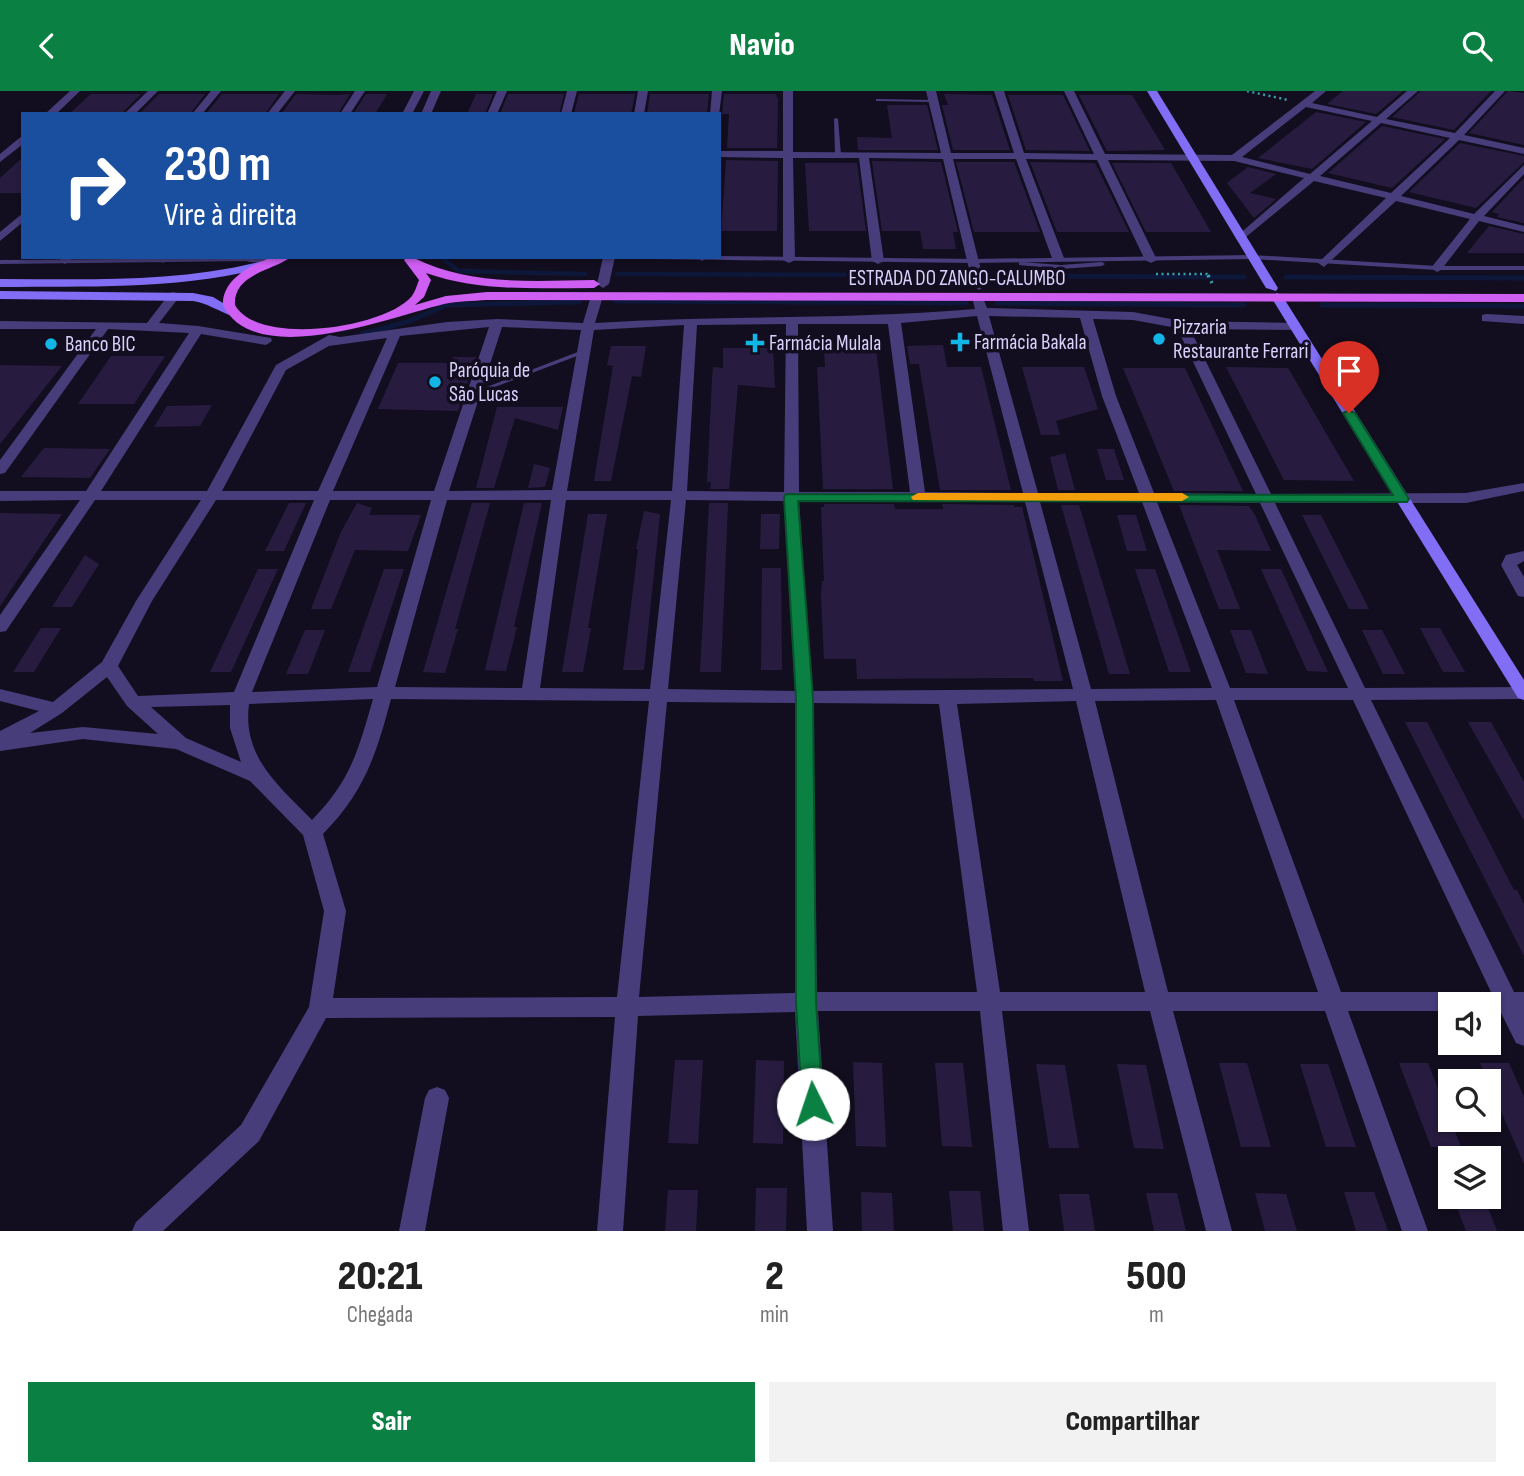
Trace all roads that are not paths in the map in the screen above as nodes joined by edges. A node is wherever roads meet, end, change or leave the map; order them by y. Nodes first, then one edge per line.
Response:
1 (75, 91) edge
2 (153, 91) edge
3 (216, 91) edge
4 (290, 91) edge
5 (360, 91) edge
6 (419, 91) edge
7 (436, 91) edge
8 (502, 91) edge
9 (572, 91) edge
10 (643, 91) edge
11 (717, 91) edge
12 (788, 91) edge
13 (999, 91) edge
14 (1069, 91) edge
15 (1152, 91) edge
16 (1321, 91) edge
17 (1413, 91) edge
18 (1500, 91) edge
19 (932, 96) edge
20 (878, 100) dead end
21 (1306, 104) junction
22 (52, 112) edge
23 (131, 112) edge
24 (199, 112) edge
25 (274, 112) edge
26 (346, 112) edge
27 (408, 112) edge
28 (427, 112) edge
29 (493, 112) edge
30 (567, 112) edge
31 (639, 112) edge
32 (715, 112) edge
33 (836, 119) dead end
34 (1381, 120) junction
35 (1458, 136) junction
36 (21, 140) edge
37 (1524, 151) edge
38 (21, 154) edge
39 (721, 154) edge
40 (2, 155) edge
41 (786, 155) junction
42 (838, 155) junction
43 (864, 155) junction
44 (946, 155) junction
45 (1101, 155) junction
46 (1020, 156) junction
47 (1192, 157) junction
48 (1234, 158) junction
49 (1524, 168) edge
50 (1313, 177) junction
51 (1394, 197) junction
52 (21, 218) edge
53 (1476, 218) junction
54 (1524, 229) edge
55 (0, 238) edge
56 (1241, 238) junction
57 (1252, 257) junction
58 (721, 258) edge
59 (1058, 258) junction
60 (67, 259) edge
61 (278, 259) edge
62 (407, 259) edge
63 (608, 259) edge
64 (789, 260) junction
65 (1151, 260) junction
66 (878, 261) junction
67 (974, 261) junction
68 (0, 262) edge
69 (1324, 263) junction
70 (263, 265) junction
71 (1437, 268) junction
72 (1524, 268) edge
73 (0, 283) edge
74 (1524, 289) edge
75 (600, 290) junction
76 (1274, 292) junction
77 (0, 295) edge
78 (174, 296) junction
79 (979, 298) junction
80 (1524, 298) edge
81 (232, 312) junction
82 (1085, 314) junction
83 (391, 316) junction
84 (1486, 318) dead end
85 (792, 320) junction
86 (894, 320) junction
87 (1524, 320) edge
88 (691, 321) junction
89 (243, 322) junction
90 (497, 323) junction
91 (105, 324) junction
92 (6, 325) edge
93 (1182, 325) junction
94 (363, 326) junction
95 (150, 327) junction
96 (588, 327) junction
97 (1296, 327) junction
98 (198, 330) junction
99 (394, 334) junction
100 (0, 339) edge
101 (266, 341) junction
102 (325, 343) junction
103 (583, 352) junction
104 (281, 369) junction
105 (474, 393) junction
106 (0, 470) edge
107 (1524, 487) edge
108 (92, 494) junction
109 (213, 494) junction
110 (324, 495) junction
111 (559, 495) junction
112 (0, 496) edge
113 (440, 496) junction
114 (679, 496) junction
115 (791, 497) junction
116 (918, 497) junction
117 (1031, 497) junction
118 (1149, 497) junction
119 (1264, 497) junction
120 (1402, 499) junction
121 (1524, 556) edge
122 (1524, 592) edge
123 (0, 627) edge
124 (109, 667) junction
125 (382, 693) junction
126 (530, 694) junction
127 (1223, 694) junction
128 (1360, 694) junction
129 (1524, 694) edge
130 (0, 695) edge
131 (1084, 695) junction
132 (241, 696) junction
133 (660, 696) junction
134 (804, 698) junction
135 (947, 698) junction
136 (133, 702) junction
137 (56, 709) junction
138 (0, 738) edge
139 (179, 743) junction
140 (0, 744) edge
141 (257, 776) junction
142 (312, 832) junction
143 (1516, 1001) edge
144 (806, 1002) junction
145 (1159, 1002) junction
146 (990, 1003) junction
147 (1332, 1003) junction
148 (626, 1007) junction
149 (320, 1008) junction
150 (1524, 1036) edge
151 (437, 1098) dead end
152 (145, 1231) edge
153 (412, 1231) edge
154 (610, 1231) edge
155 (820, 1231) edge
156 (1016, 1231) edge
157 (1219, 1231) edge
158 (1415, 1231) edge

1 - 22 street
2 - 23 street
3 - 24 street
4 - 25 street
5 - 26 street
6 - 27 street
7 - 28 street
8 - 29 street
9 - 30 street
10 - 31 street
11 - 32 street
12 - 41 street
13 - 46 street
14 - 45 street
15 - 47 street
16 - 21 street
17 - 34 street
18 - 35 street
19 - 20 lane
19 - 44 street
21 - 34 street
21 - 48 street
33 - 42 lane
34 - 35 street
34 - 50 street
35 - 37 street
35 - 51 street
36 - 40 street
38 - 40 street
39 - 41 street
41 - 42 street
41 - 64 street
42 - 43 street
43 - 44 street
43 - 66 street
44 - 46 street
44 - 67 street
45 - 46 street
45 - 47 street
45 - 65 street
46 - 59 street
47 - 48 street
47 - 56 street
48 - 50 street
49 - 53 street
50 - 51 street
50 - 56 street
51 - 53 street
51 - 69 street
52 - 55 street
53 - 54 street
53 - 71 street
56 - 57 street
57 - 65 lane
57 - 69 lane
57 - 76 street
58 - 64 lane
59 - 65 lane
59 - 67 lane
60 - 68 lane
61 - 70 main road
62 - 75 main road, ESTRADA DO ZANGO-CALUMBO
62 - 83 main road
63 - 75 street
64 - 66 lane
65 - 67 lane
66 - 67 lane
67 - 79 street
69 - 71 lane
70 - 73 street
70 - 81 main road
71 - 72 lane
74 - 76 main road, ESTRADA DO ZANGO-CALUMBO
75 - 79 main road, ESTRADA DO ZANGO-CALUMBO
75 - 83 main road, ESTRADA DO ZANGO-CALUMBO
75 - 96 street
76 - 79 main road, ESTRADA DO ZANGO-CALUMBO
76 - 80 main road, ESTRADA DO ZANGO-CALUMBO
76 - 97 street
77 - 78 street
78 - 81 street
78 - 95 street
79 - 82 street
79 - 86 street
79 - 117 street
81 - 89 main road
82 - 93 street
82 - 118 street
83 - 94 main road, ESTRADA DO ZANGO-CALUMBO
84 - 87 street
85 - 86 street
85 - 88 street
85 - 115 street
86 - 116 street
88 - 96 street
88 - 114 street
89 - 94 main road, ESTRADA DO ZANGO-CALUMBO
89 - 101 street
90 - 96 street
90 - 99 street
90 - 105 street
91 - 92 street
91 - 95 street
91 - 106 street
92 - 100 street
93 - 97 street
93 - 119 street
94 - 102 street
95 - 98 street
96 - 103 street
97 - 120 street
98 - 101 street
98 - 108 street
99 - 102 street
99 - 110 street
101 - 104 street
102 - 104 street
103 - 105 lane
103 - 111 street
104 - 109 street
105 - 113 street
107 - 120 street
108 - 109 street
108 - 112 street
108 - 123 street
109 - 110 street
109 - 124 street
110 - 113 street
110 - 132 street
111 - 113 street
111 - 114 street
111 - 126 street
113 - 125 street
114 - 115 street
114 - 133 street
115 - 116 street
115 - 134 street
116 - 117 street
117 - 118 street
117 - 131 street
118 - 119 street
118 - 127 street
119 - 120 street
119 - 128 street
120 - 129 street
121 - 122 street
124 - 136 street
124 - 137 street
125 - 126 street
125 - 132 street
125 - 142 street
126 - 133 street
127 - 128 street
127 - 131 street
127 - 147 street
128 - 129 street
128 - 143 street
130 - 137 street
131 - 135 street
131 - 145 street
132 - 136 street
132 - 141 street
133 - 134 street
133 - 148 street
134 - 135 street
134 - 144 street
135 - 146 street
136 - 139 street
137 - 138 street
139 - 140 street
139 - 141 street
141 - 142 street
142 - 149 street
143 - 147 street
143 - 150 street
144 - 146 street
144 - 148 street
144 - 155 street
145 - 146 street
145 - 147 street
145 - 157 street
146 - 156 street
147 - 158 street
148 - 149 street
148 - 154 street
149 - 152 street
151 - 153 street

